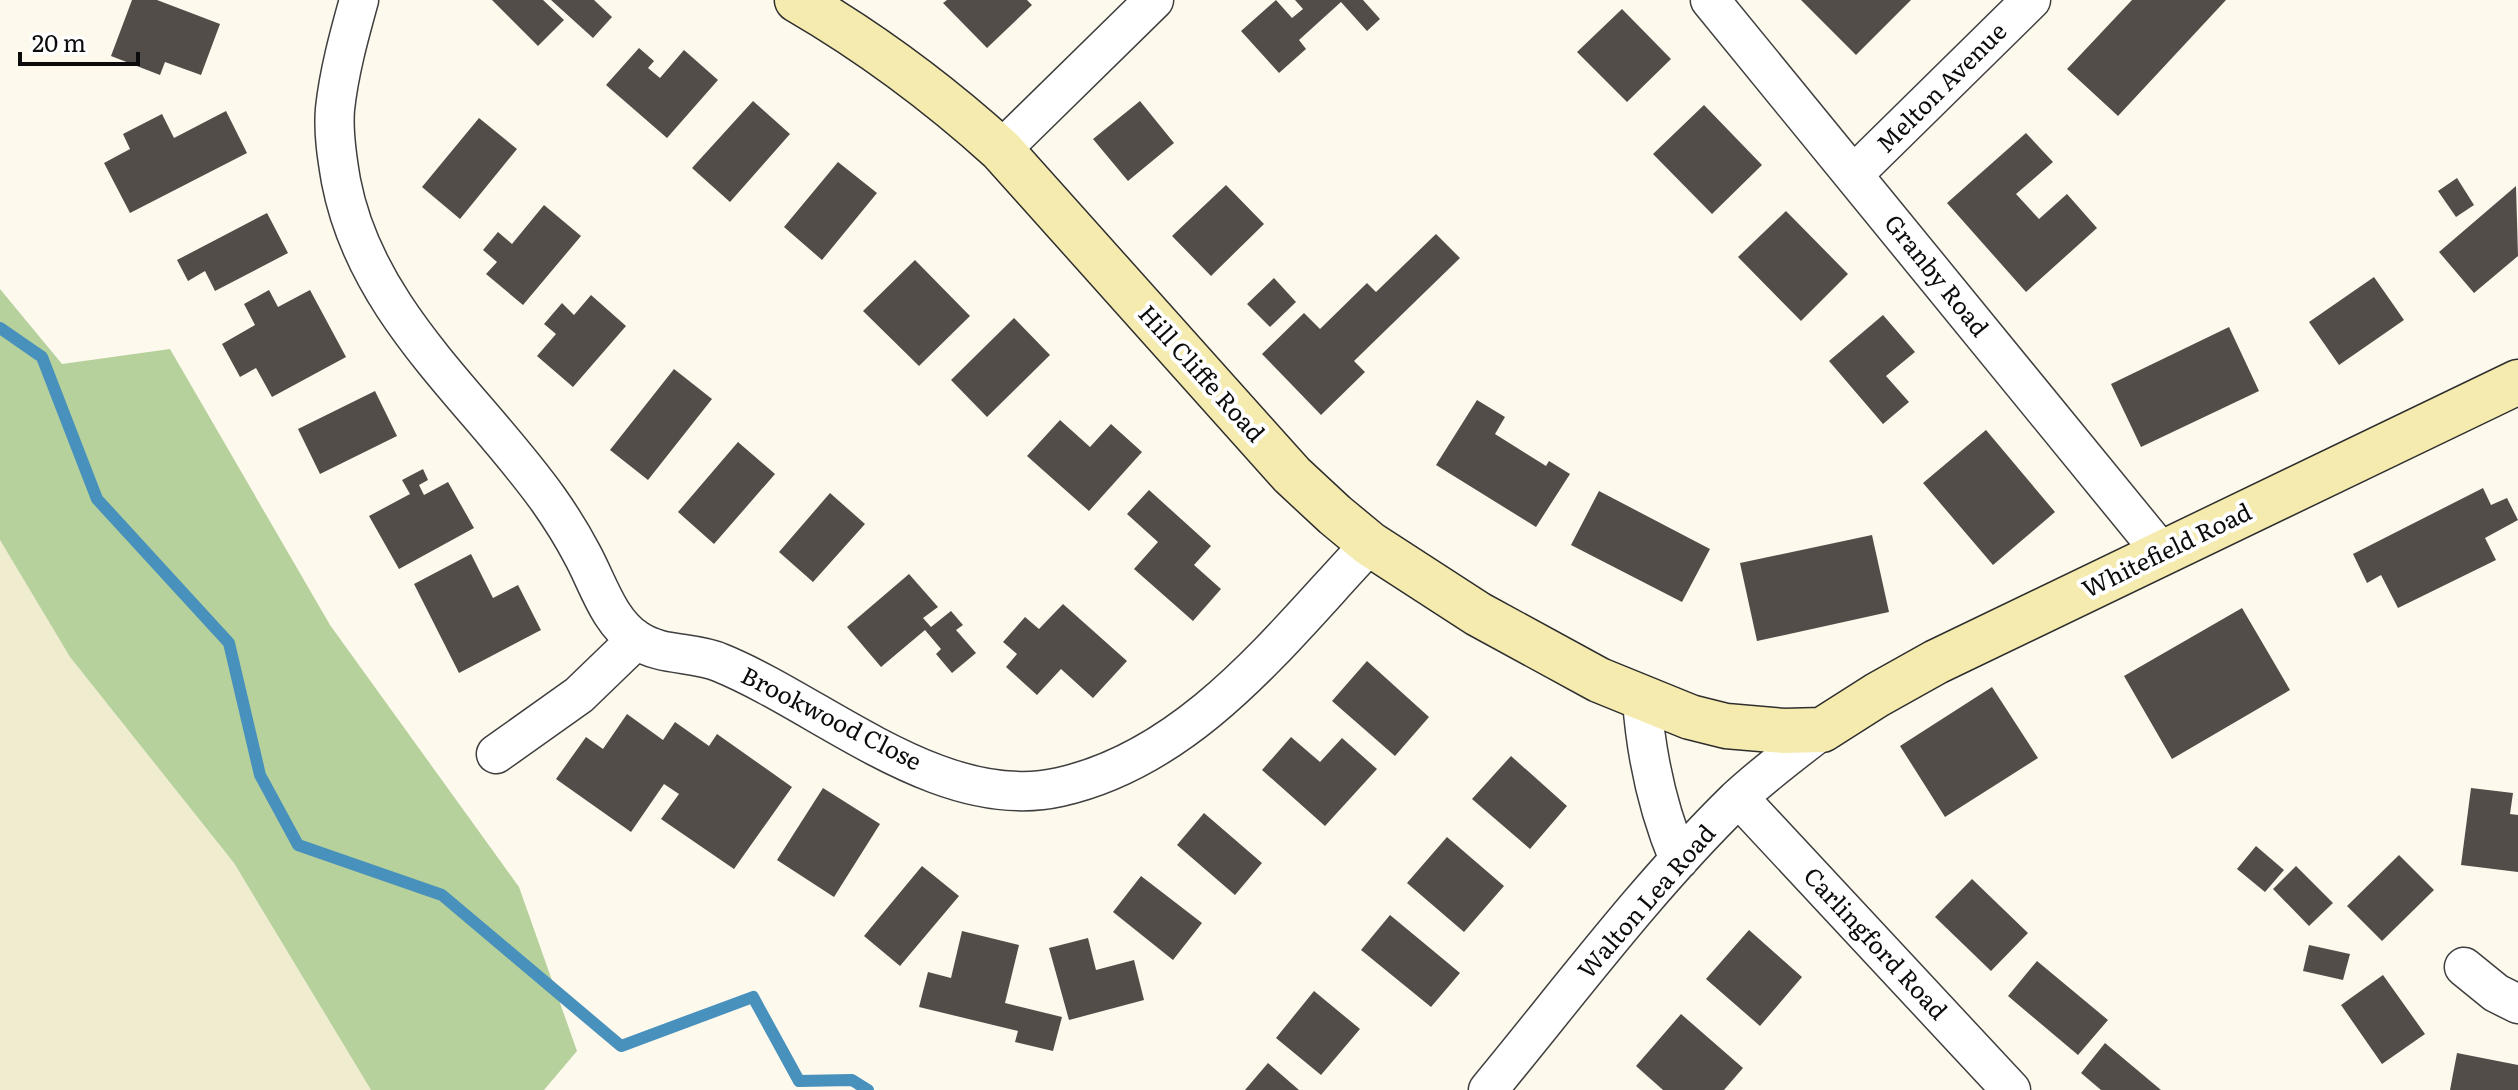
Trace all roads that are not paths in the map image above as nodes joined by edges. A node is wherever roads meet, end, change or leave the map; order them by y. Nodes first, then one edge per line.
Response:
1 (359, 0) edge
2 (797, 0) edge
3 (1154, 0) edge
4 (1710, 0) edge
5 (2031, 0) edge
6 (1001, 150) junction
7 (1853, 175) junction
8 (2518, 382) edge
9 (1370, 544) junction
10 (2162, 553) junction
11 (636, 640) junction
12 (1642, 700) junction
13 (1822, 730) junction
14 (496, 754) dead end
15 (1739, 798) junction
16 (1679, 860) junction
17 (2464, 967) dead end
18 (2518, 1004) edge
19 (1488, 1090) edge
20 (2011, 1090) edge

1 - 11 street
2 - 6 street, Hill Cliffe Road
3 - 6 street
4 - 7 street, Granby Road
5 - 7 street, Melton Avenue
6 - 9 street, Hill Cliffe Road
7 - 10 street, Granby Road
8 - 10 street, Whitefield Road
9 - 11 street, Brookwood Close
9 - 12 street, Hill Cliffe Road
10 - 13 street, Whitefield Road
11 - 14 street
12 - 13 street, Hill Cliffe Road
12 - 16 street
13 - 15 street, Walton Lea Road
15 - 16 street, Walton Lea Road
15 - 20 street, Carlingford Road
16 - 19 street, Walton Lea Road
17 - 18 street

